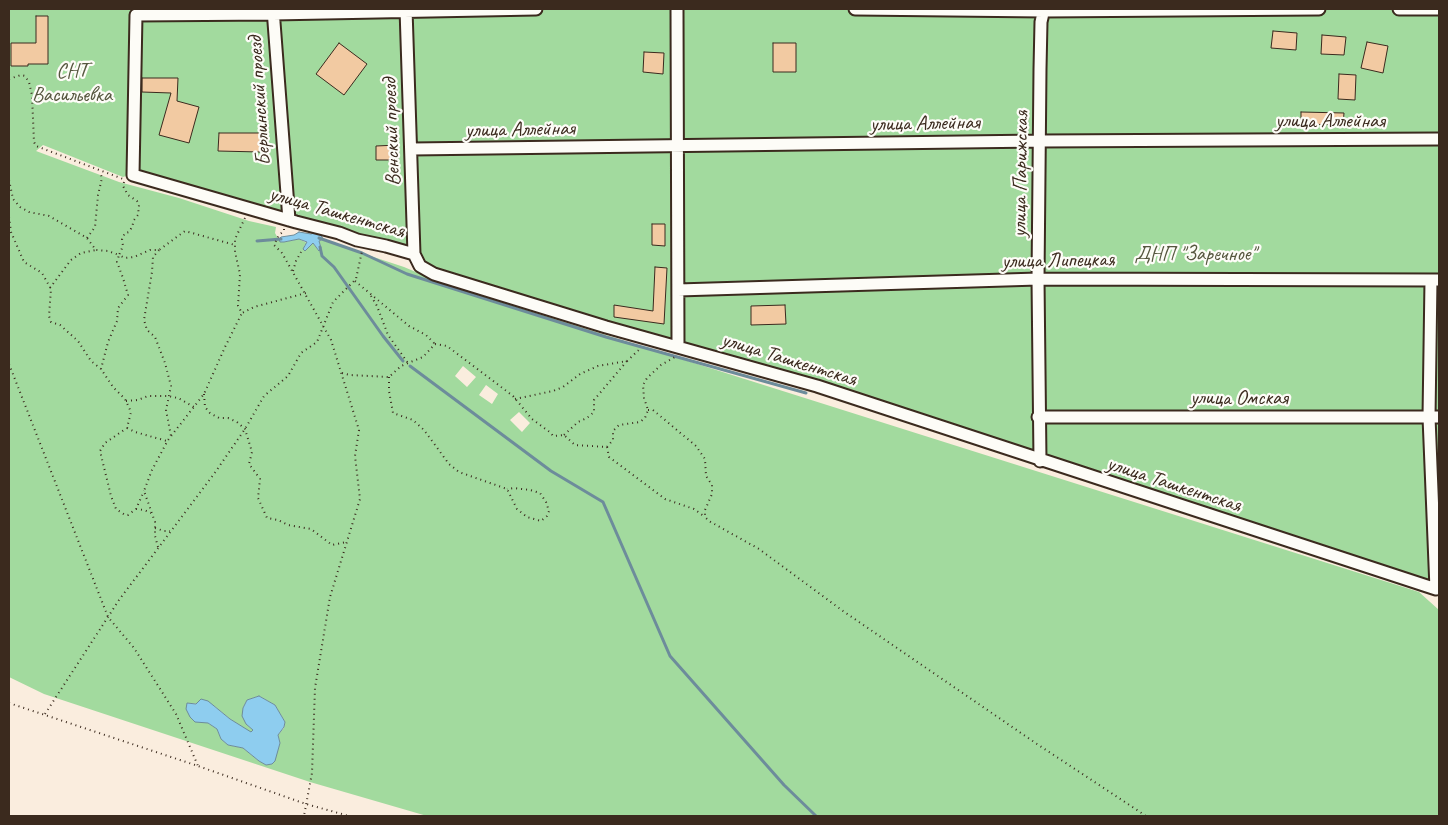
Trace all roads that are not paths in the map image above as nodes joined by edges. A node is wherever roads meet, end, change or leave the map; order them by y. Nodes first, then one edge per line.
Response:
1 (536, 9) edge
2 (677, 9) edge
3 (855, 9) edge
4 (1319, 9) edge
5 (1399, 9) edge
6 (1439, 9) edge
7 (406, 10) edge
8 (1044, 10) edge
9 (273, 12) edge
10 (1439, 140) edge
11 (1040, 141) junction
12 (678, 147) junction
13 (412, 150) junction
14 (287, 220) junction
15 (414, 254) junction
16 (1038, 279) junction
17 (1435, 280) edge
18 (678, 290) junction
19 (678, 346) junction
20 (1038, 417) junction
21 (1434, 417) edge
22 (1040, 460) junction
23 (1437, 553) edge

1 - 7 street
2 - 12 street
3 - 8 street
4 - 8 street
5 - 6 street
7 - 9 street
7 - 13 street, Венский проезд
8 - 11 street, улица Парижская
9 - 14 street, Берлинский проезд
9 - 14 street, улица Ташкентская
10 - 11 street, улица Аллейная
11 - 12 street, улица Аллейная
11 - 16 street, улица Парижская
12 - 13 street, улица Аллейная
12 - 18 street
13 - 15 street, Венский проезд
14 - 15 street, улица Ташкентская
15 - 19 street, улица Ташкентская
16 - 17 street, улица Липецкая
16 - 18 street, улица Липецкая
16 - 20 street, улица Парижская
17 - 21 street
18 - 19 street
19 - 22 street, улица Ташкентская
20 - 21 street, улица Омская
20 - 22 street, улица Парижская
21 - 23 street
22 - 23 street, улица Ташкентская

